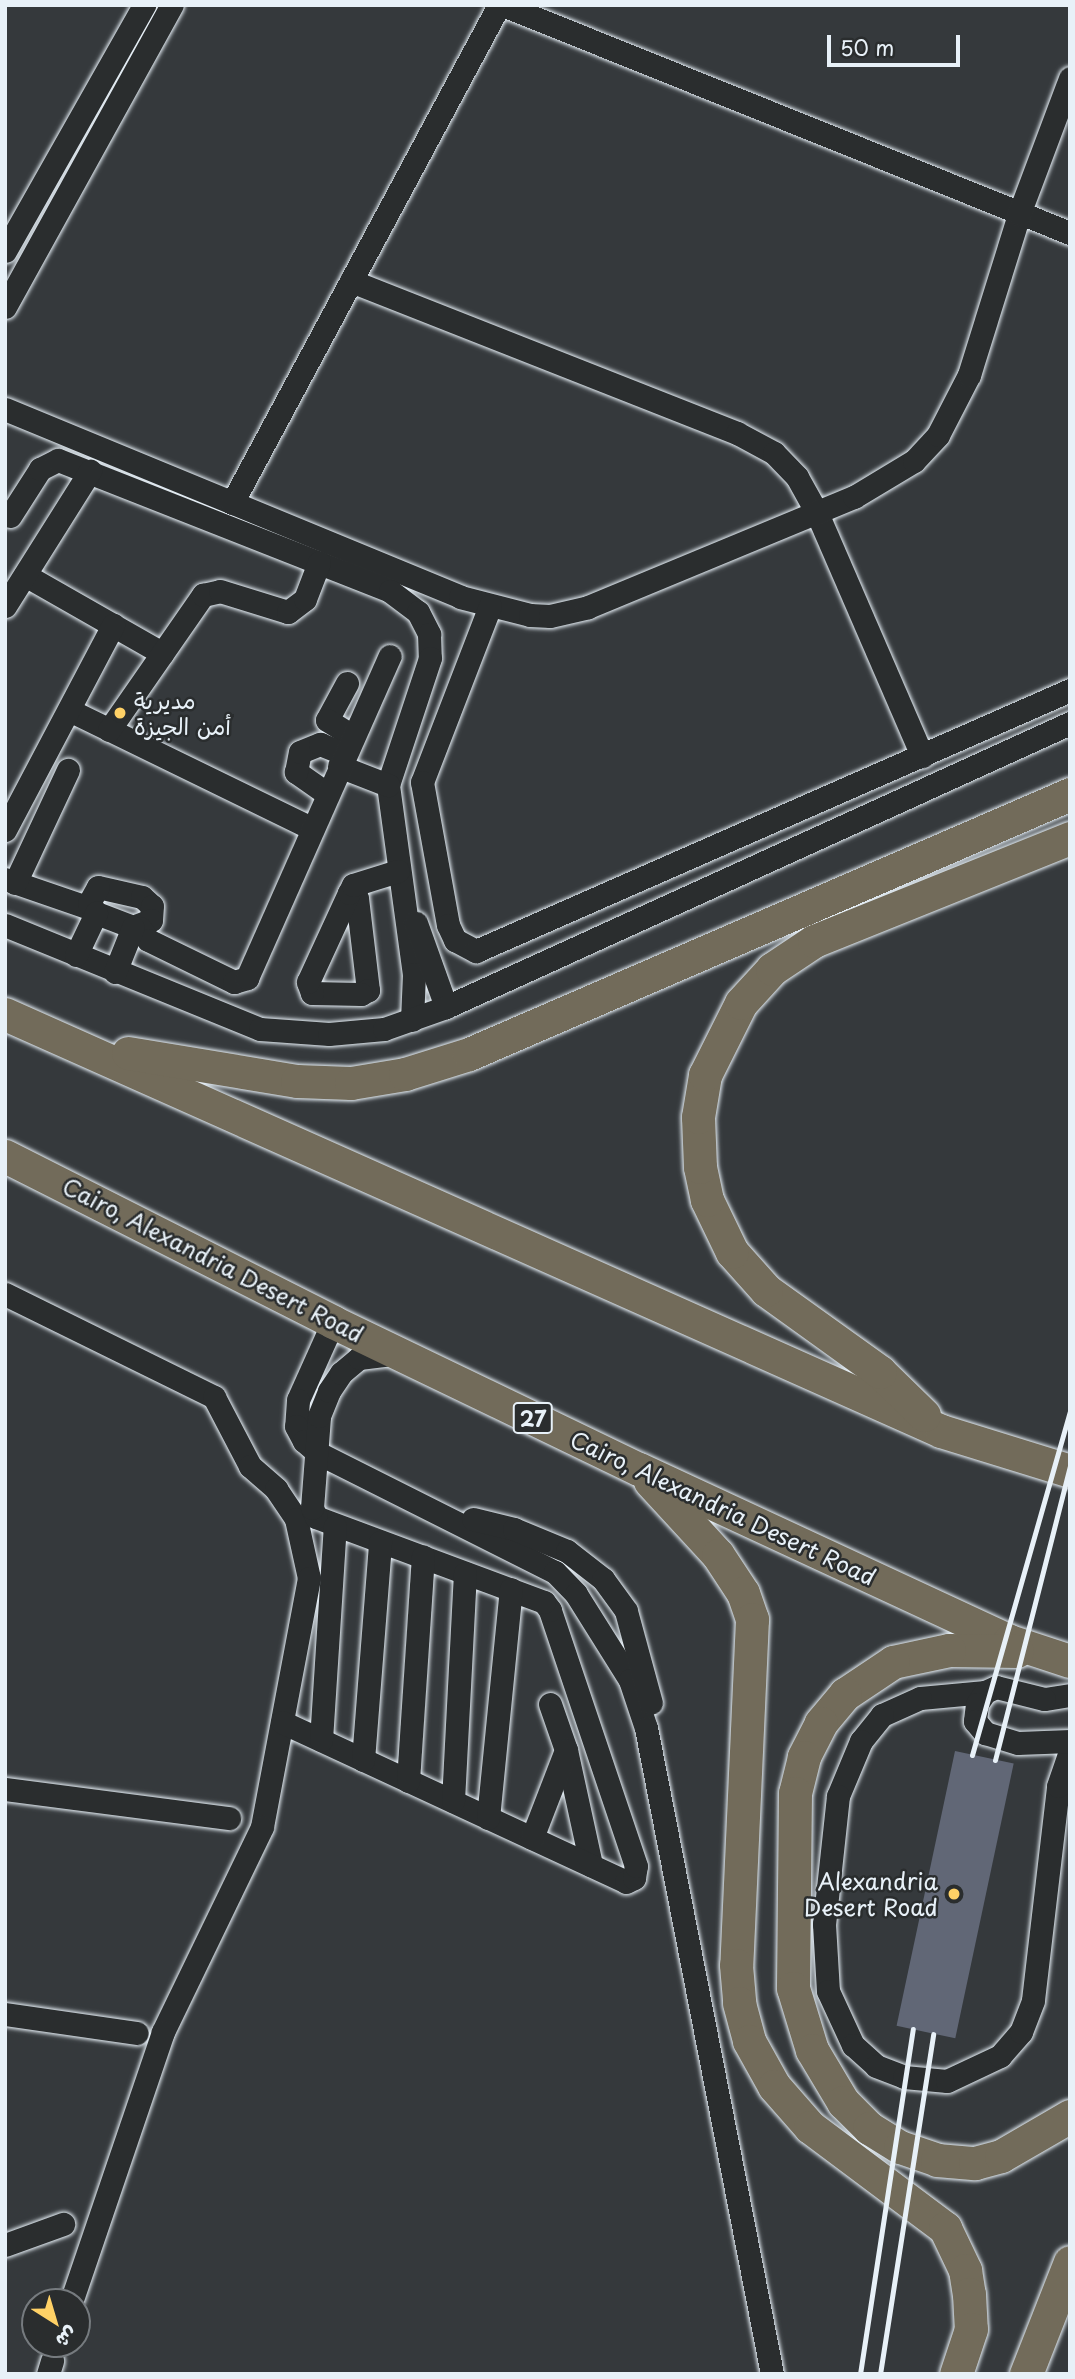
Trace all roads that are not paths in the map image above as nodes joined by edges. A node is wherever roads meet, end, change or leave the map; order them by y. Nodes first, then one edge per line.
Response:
1 (144, 5) edge
2 (172, 5) edge
3 (501, 5) edge
4 (1070, 78) edge
5 (1019, 214) junction
6 (1070, 233) edge
7 (5, 251) edge
8 (351, 281) junction
9 (5, 307) edge
10 (5, 409) edge
11 (90, 471) junction
12 (232, 503) junction
13 (817, 513) junction
14 (10, 516) dead end
15 (319, 563) junction
16 (25, 575) junction
17 (5, 606) edge
18 (490, 606) junction
19 (113, 625) junction
20 (162, 653) junction
21 (390, 656) dead end
22 (347, 684) dead end
23 (1070, 690) edge
24 (69, 710) junction
25 (1070, 723) edge
26 (109, 730) junction
27 (345, 752) junction
28 (922, 755) junction
29 (68, 770) dead end
30 (388, 785) junction
31 (326, 793) junction
32 (1070, 794) edge
33 (311, 828) junction
34 (5, 830) edge
35 (1070, 838) edge
36 (398, 871) junction
37 (10, 881) edge
38 (349, 893) dead end
39 (407, 909) junction
40 (94, 911) junction
41 (5, 925) edge
42 (136, 928) junction
43 (76, 955) junction
44 (115, 972) junction
45 (446, 1007) junction
46 (5, 1014) edge
47 (412, 1020) junction
48 (80, 1045) junction
49 (5, 1156) edge
50 (5, 1294) edge
51 (333, 1322) junction
52 (398, 1353) junction
53 (941, 1431) junction
54 (318, 1453) junction
55 (639, 1469) junction
56 (1070, 1471) edge
57 (434, 1510) junction
58 (335, 1526) junction
59 (380, 1542) junction
60 (423, 1557) junction
61 (466, 1573) junction
62 (511, 1589) junction
63 (1055, 1656) edge
64 (985, 1692) junction
65 (1070, 1695) edge
66 (550, 1704) dead end
67 (282, 1722) junction
68 (321, 1740) junction
69 (1070, 1741) edge
70 (566, 1750) junction
71 (1070, 1751) edge
72 (650, 1752) junction
73 (363, 1760) junction
74 (408, 1781) junction
75 (5, 1788) edge
76 (453, 1801) junction
77 (229, 1818) dead end
78 (488, 1818) junction
79 (532, 1838) junction
80 (591, 1866) junction
81 (5, 2014) edge
82 (137, 2033) dead end
83 (1070, 2116) edge
84 (63, 2224) dead end
85 (5, 2245) edge
86 (1070, 2262) edge
87 (76, 2288) edge
88 (772, 2374) edge
89 (956, 2374) edge
90 (1026, 2374) edge

1 - 7 street
2 - 9 street
3 - 5 street
3 - 8 street
4 - 5 street
5 - 6 street
5 - 13 street
8 - 12 street
8 - 13 street
10 - 12 street
11 - 14 street
11 - 15 street
11 - 16 street
12 - 18 street
13 - 18 street
13 - 28 street
15 - 20 street
15 - 30 street
16 - 17 street
16 - 19 street
18 - 28 street
19 - 20 street
19 - 24 street
20 - 26 street
21 - 27 street
22 - 27 street
23 - 28 street
24 - 26 street
24 - 34 street
25 - 45 street
26 - 33 street
27 - 30 street
27 - 31 street
27 - 31 street
29 - 37 street
30 - 36 street
31 - 33 street
32 - 48 highway
33 - 42 street
35 - 53 highway
36 - 38 street
36 - 39 street
37 - 40 street
39 - 45 street
39 - 47 street
40 - 42 street
40 - 42 street
40 - 43 street
41 - 43 street
42 - 44 street
43 - 44 street
44 - 47 street
45 - 47 street
46 - 48 highway
48 - 53 highway
49 - 51 highway, Cairo, Alexandria Desert Road / 27
50 - 67 street
51 - 52 highway, Cairo, Alexandria Desert Road / 27
51 - 54 street
52 - 54 street
52 - 55 highway, Cairo, Alexandria Desert Road / 27
53 - 56 highway
54 - 57 street
54 - 58 street
55 - 63 highway, Cairo, Alexandria Desert Road / 27
55 - 89 highway
57 - 72 street
57 - 72 street
58 - 59 street
58 - 68 street
59 - 60 street
59 - 73 street
60 - 61 street
60 - 74 street
61 - 62 street
61 - 76 street
62 - 78 street
62 - 80 street
63 - 83 highway
64 - 65 street
64 - 69 street
64 - 71 street
66 - 70 street
67 - 68 street
67 - 87 street
68 - 73 street
70 - 79 street
70 - 80 street
72 - 88 street
73 - 74 street
74 - 76 street
75 - 77 street
76 - 78 street
78 - 79 street
79 - 80 street
81 - 82 street
84 - 85 street
86 - 90 highway

